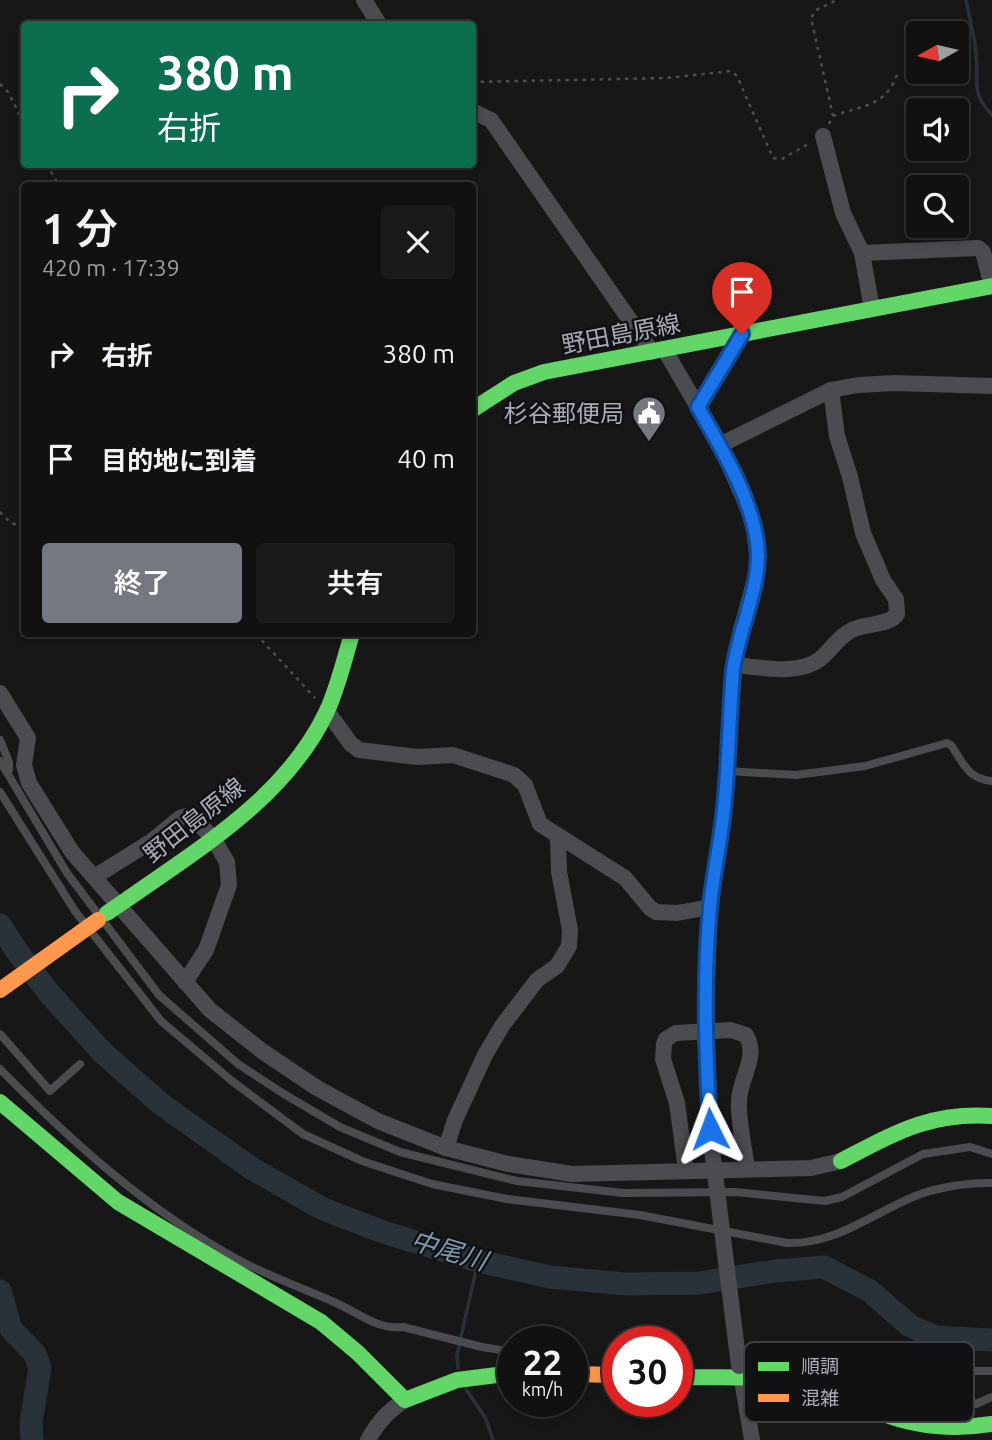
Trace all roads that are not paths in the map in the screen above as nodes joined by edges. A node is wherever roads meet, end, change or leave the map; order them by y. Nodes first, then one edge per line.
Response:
1 (364, 0) edge
2 (377, 21) edge
3 (476, 113) edge
4 (823, 136) road end
5 (862, 253) junction
6 (992, 286) edge
7 (872, 309) junction
8 (742, 334) junction
9 (658, 350) junction
10 (992, 386) edge
11 (831, 390) junction
12 (476, 407) edge
13 (698, 407) junction
14 (720, 445) junction
15 (351, 637) edge
16 (734, 665) junction
17 (0, 694) edge
18 (327, 711) junction
19 (0, 740) edge
20 (0, 761) edge
21 (727, 771) junction
22 (7, 772) junction
23 (992, 780) edge
24 (0, 792) edge
25 (558, 837) junction
26 (212, 838) junction
27 (94, 877) junction
28 (710, 907) junction
29 (102, 917) junction
30 (185, 982) junction
31 (0, 990) edge
32 (705, 1032) junction
33 (0, 1034) edge
34 (80, 1065) dead end
35 (0, 1069) edge
36 (0, 1102) edge
37 (992, 1116) edge
38 (446, 1148) junction
39 (992, 1153) edge
40 (747, 1168) junction
41 (686, 1170) junction
42 (992, 1183) edge
43 (497, 1349) edge
44 (974, 1371) edge
45 (992, 1371) edge
46 (741, 1372) junction
47 (744, 1373) edge
48 (497, 1375) edge
49 (693, 1376) edge
50 (744, 1391) edge
51 (992, 1397) edge
52 (405, 1400) junction
53 (974, 1404) edge
54 (749, 1422) edge
55 (921, 1422) edge
56 (992, 1424) edge
57 (368, 1440) edge
58 (752, 1440) edge

1 - 2 street
3 - 9 street
4 - 5 street
5 - 6 street
5 - 7 street
6 - 7 street, 野田島原線
7 - 8 street, 野田島原線
8 - 9 street, 野田島原線
8 - 13 street
9 - 12 street, 野田島原線
9 - 13 street
10 - 11 street
11 - 14 street
11 - 16 street
13 - 14 street
14 - 16 street
15 - 18 street, 野田島原線
16 - 21 street
17 - 27 street
18 - 25 street
18 - 26 street, 野田島原線
19 - 22 lane
20 - 22 lane
21 - 23 lane
21 - 28 street
22 - 29 lane
24 - 42 lane
25 - 28 street
25 - 38 street
26 - 27 street
26 - 29 street, 野田島原線, bridge
26 - 30 street
27 - 30 street
28 - 32 street
29 - 31 street, 野田島原線, bridge
29 - 39 lane
30 - 38 street
32 - 40 street
32 - 41 street
32 - 46 street, bridge
33 - 34 lane
35 - 43 lane
36 - 52 street
37 - 40 street
38 - 41 street
40 - 41 street
44 - 45 lane
46 - 47 street
46 - 49 street
46 - 50 street
48 - 52 street
51 - 53 lane
52 - 57 street
54 - 58 street
55 - 56 street

